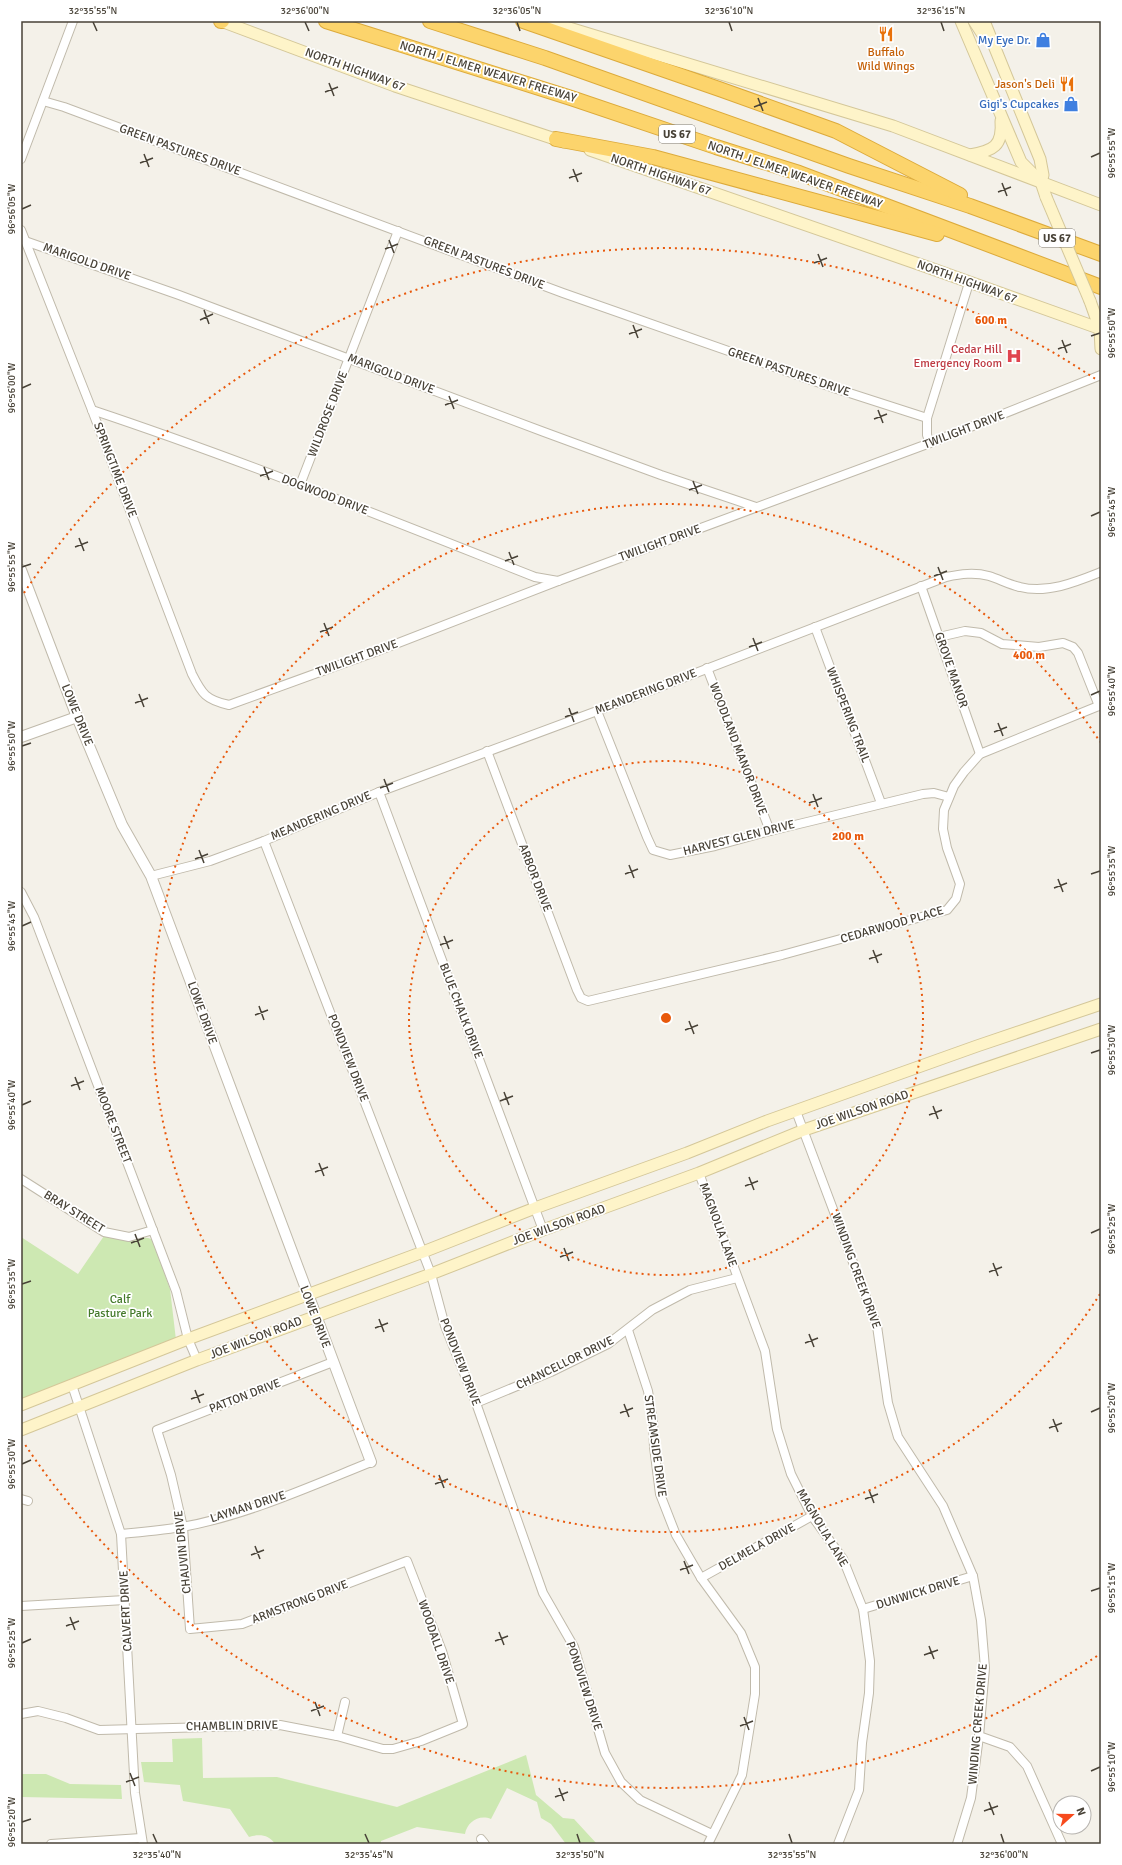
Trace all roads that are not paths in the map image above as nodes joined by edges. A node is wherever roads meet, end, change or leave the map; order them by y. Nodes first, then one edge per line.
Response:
1 (73, 21) edge
2 (222, 21) edge
3 (326, 21) edge
4 (430, 21) edge
5 (523, 21) edge
6 (546, 21) edge
7 (961, 21) edge
8 (974, 21) edge
9 (984, 21) edge
10 (999, 61) junction
11 (43, 101) junction
12 (1000, 114) junction
13 (556, 139) junction
14 (969, 155) junction
15 (21, 159) edge
16 (1041, 182) junction
17 (1101, 205) edge
18 (1014, 222) junction
19 (21, 230) edge
20 (398, 231) junction
21 (25, 240) junction
22 (1101, 254) edge
23 (1024, 258) junction
24 (969, 283) junction
25 (1101, 287) edge
26 (1101, 330) edge
27 (1101, 349) edge
28 (350, 358) junction
29 (1101, 375) edge
30 (92, 410) junction
31 (927, 418) junction
32 (930, 443) junction
33 (300, 485) junction
34 (756, 507) junction
35 (21, 570) edge
36 (1101, 572) edge
37 (558, 581) junction
38 (921, 586) junction
39 (815, 627) junction
40 (939, 637) junction
41 (707, 668) junction
42 (218, 702) joint
43 (1100, 706) edge
44 (597, 710) junction
45 (77, 717) junction
46 (21, 737) edge
47 (487, 751) junction
48 (980, 754) junction
49 (379, 792) junction
50 (948, 797) junction
51 (881, 803) junction
52 (770, 831) junction
53 (264, 841) junction
54 (151, 876) junction
55 (21, 892) edge
56 (588, 1001) joint
57 (1101, 1004) edge
58 (1101, 1029) edge
59 (796, 1111) junction
60 (804, 1130) junction
61 (699, 1173) junction
62 (21, 1178) edge
63 (535, 1208) junction
64 (153, 1230) junction
65 (543, 1230) junction
66 (423, 1252) junction
67 (431, 1274) junction
68 (737, 1278) junction
69 (306, 1294) junction
70 (315, 1316) junction
71 (628, 1330) junction
72 (188, 1338) junction
73 (197, 1360) junction
74 (333, 1362) junction
75 (72, 1386) junction
76 (476, 1403) junction
77 (21, 1405) edge
78 (79, 1407) junction
79 (21, 1430) edge
80 (158, 1430) joint
81 (371, 1462) joint
82 (812, 1516) junction
83 (183, 1527) junction
84 (121, 1534) junction
85 (408, 1561) joint
86 (972, 1576) junction
87 (701, 1578) junction
88 (125, 1600) junction
89 (21, 1606) edge
90 (863, 1609) junction
91 (190, 1629) joint
92 (345, 1702) dead end
93 (21, 1714) edge
94 (463, 1724) joint
95 (132, 1729) junction
96 (337, 1736) junction
97 (980, 1736) junction
98 (712, 1834) junction
99 (142, 1841) edge
100 (51, 1844) edge
101 (708, 1844) edge
102 (838, 1844) edge
103 (957, 1844) edge
104 (1062, 1844) edge

1 - 11 street
2 - 13 main road, NORTH HIGHWAY 67
3 - 23 highway, NORTH J ELMER WEAVER FREEWAY / US 67
4 - 18 highway, US 67
5 - 18 highway
6 - 14 main road
7 - 12 main road
8 - 10 main road
9 - 10 main road
10 - 16 main road
11 - 15 street
11 - 20 street, GREEN PASTURES DRIVE
12 - 14 main road
12 - 16 main road
13 - 23 highway
13 - 24 main road, NORTH HIGHWAY 67
14 - 16 main road
16 - 17 main road
16 - 26 main road, bridge
18 - 22 highway, US 67
19 - 21 street, SPRINGTIME DRIVE
20 - 28 street, WILDROSE DRIVE
20 - 31 street, GREEN PASTURES DRIVE
21 - 28 street, MARIGOLD DRIVE
21 - 30 street, SPRINGTIME DRIVE
23 - 25 highway, NORTH J ELMER WEAVER FREEWAY / US 67
24 - 26 main road, NORTH HIGHWAY 67
24 - 31 street
26 - 27 main road
28 - 33 street, WILDROSE DRIVE
28 - 34 street, MARIGOLD DRIVE
29 - 32 street, TWILIGHT DRIVE
30 - 33 street, DOGWOOD DRIVE
30 - 42 street, SPRINGTIME DRIVE
31 - 32 street
32 - 34 street, TWILIGHT DRIVE
33 - 37 street, DOGWOOD DRIVE
34 - 37 street, TWILIGHT DRIVE
35 - 45 street, LOWE DRIVE
36 - 38 street, MEANDERING DRIVE
37 - 42 street, TWILIGHT DRIVE
38 - 39 street, MEANDERING DRIVE
38 - 40 street, GROVE MANOR
39 - 41 street, MEANDERING DRIVE
39 - 51 street, WHISPERING TRAIL
40 - 43 street
40 - 48 street, GROVE MANOR
41 - 44 street, MEANDERING DRIVE
41 - 52 street, WOODLAND MANOR DRIVE
43 - 48 street, CEDARWOOD PLACE
44 - 47 street, MEANDERING DRIVE
44 - 52 street, HARVEST GLEN DRIVE
45 - 46 street
45 - 54 street, LOWE DRIVE
47 - 49 street, MEANDERING DRIVE
47 - 56 street, ARBOR DRIVE
48 - 50 street, CEDARWOOD PLACE
49 - 53 street, MEANDERING DRIVE
49 - 63 street, BLUE CHALK DRIVE
50 - 51 street, HARVEST GLEN DRIVE
50 - 56 street, CEDARWOOD PLACE
51 - 52 street, HARVEST GLEN DRIVE
53 - 54 street, MEANDERING DRIVE
53 - 66 street, PONDVIEW DRIVE
54 - 69 street, LOWE DRIVE
55 - 64 street, MOORE STREET
57 - 59 main road, JOE WILSON ROAD
58 - 60 main road, JOE WILSON ROAD
59 - 60 street, WINDING CREEK DRIVE
59 - 63 main road, JOE WILSON ROAD
60 - 61 main road, JOE WILSON ROAD
60 - 86 street, WINDING CREEK DRIVE
61 - 65 main road, JOE WILSON ROAD
61 - 68 street, MAGNOLIA LANE
62 - 64 street, BRAY STREET
63 - 65 street, BLUE CHALK DRIVE
63 - 66 main road, JOE WILSON ROAD
64 - 72 street, MOORE STREET
65 - 67 main road, JOE WILSON ROAD
66 - 67 street, PONDVIEW DRIVE
66 - 69 main road, JOE WILSON ROAD
67 - 70 main road, JOE WILSON ROAD
67 - 76 street, PONDVIEW DRIVE
68 - 71 street, CHANCELLOR DRIVE
68 - 82 street, MAGNOLIA LANE
69 - 70 street, LOWE DRIVE
69 - 72 main road, JOE WILSON ROAD
70 - 73 main road, JOE WILSON ROAD
70 - 74 street, LOWE DRIVE
71 - 76 street, CHANCELLOR DRIVE
71 - 87 street, STREAMSIDE DRIVE
72 - 73 street, MOORE STREET
72 - 75 main road, JOE WILSON ROAD
73 - 78 main road, JOE WILSON ROAD
74 - 80 street, PATTON DRIVE
74 - 81 street, LOWE DRIVE
75 - 77 main road, JOE WILSON ROAD
75 - 78 street, CALVERT DRIVE
76 - 98 street, PONDVIEW DRIVE
78 - 79 main road, JOE WILSON ROAD
78 - 84 street, CALVERT DRIVE
80 - 83 street, CHAUVIN DRIVE
81 - 83 street, LAYMAN DRIVE
82 - 87 street, DELMELA DRIVE
82 - 90 street, MAGNOLIA LANE
83 - 84 street, LAYMAN DRIVE
83 - 91 street, CHAUVIN DRIVE
84 - 88 street, CALVERT DRIVE
85 - 91 street, ARMSTRONG DRIVE
85 - 94 street, WOODALL DRIVE
86 - 90 street, DUNWICK DRIVE
86 - 97 street, WINDING CREEK DRIVE
87 - 98 street, STREAMSIDE DRIVE
88 - 89 street
88 - 95 street, CALVERT DRIVE
90 - 102 street, MAGNOLIA LANE
92 - 96 street
93 - 95 street, CHAMBLIN DRIVE
94 - 96 street, CHAMBLIN DRIVE
95 - 96 street, CHAMBLIN DRIVE
95 - 99 street, CALVERT DRIVE
97 - 103 street, WINDING CREEK DRIVE
97 - 104 street
98 - 101 street, STREAMSIDE DRIVE
99 - 100 street

